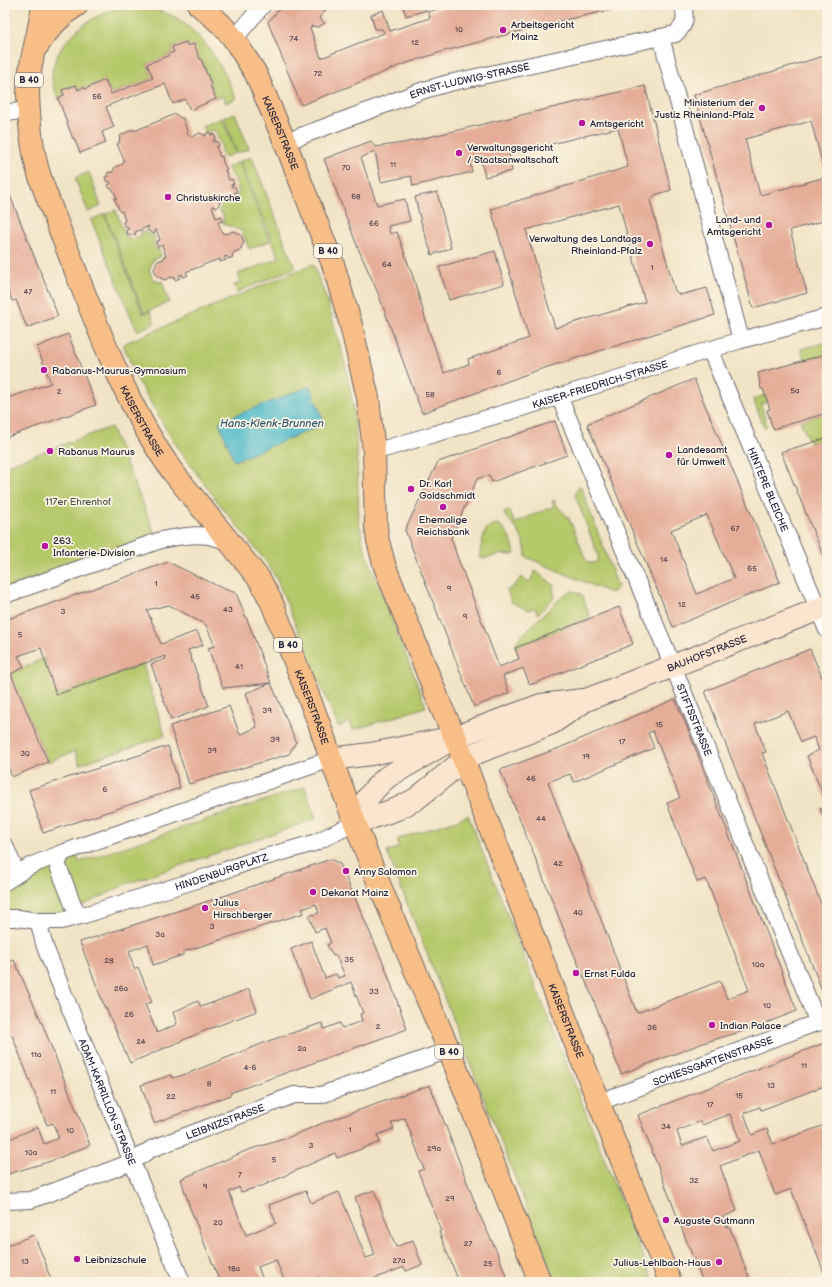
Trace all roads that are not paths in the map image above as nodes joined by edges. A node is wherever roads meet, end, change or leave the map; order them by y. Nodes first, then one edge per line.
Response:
1 (43, 5) edge
2 (77, 5) edge
3 (199, 5) edge
4 (263, 5) edge
5 (683, 5) edge
6 (661, 37) junction
7 (234, 39) junction
8 (34, 50) junction
9 (29, 110) junction
10 (5, 113) edge
11 (285, 142) junction
12 (827, 317) edge
13 (741, 340) junction
14 (710, 349) junction
15 (559, 396) junction
16 (374, 452) junction
17 (227, 541) junction
18 (5, 595) edge
19 (823, 608) edge
20 (827, 630) edge
21 (672, 666) junction
22 (586, 700) junction
23 (455, 737) junction
24 (331, 759) junction
25 (464, 760) junction
26 (355, 823) junction
27 (5, 846) edge
28 (62, 853) junction
29 (11, 878) edge
30 (84, 915) junction
31 (5, 918) edge
32 (38, 921) junction
33 (822, 1021) edge
34 (449, 1050) junction
35 (599, 1102) junction
36 (132, 1162) junction
37 (5, 1201) edge
38 (182, 1282) edge
39 (540, 1282) edge
40 (670, 1282) edge

1 - 8 main road, KAISERSTRASSE / B 40
2 - 8 main road
3 - 7 main road, KAISERSTRASSE / B 40
4 - 7 street
5 - 6 street, ERNST-LUDWIG-STRASSE
6 - 11 street, ERNST-LUDWIG-STRASSE
6 - 13 street
7 - 11 main road, KAISERSTRASSE / B 40
8 - 9 main road, KAISERSTRASSE / B 40
9 - 10 street
9 - 17 main road, KAISERSTRASSE / B 40
11 - 16 main road, KAISERSTRASSE / B 40
12 - 13 street, KAISER-FRIEDRICH-STRASSE
13 - 14 street, KAISER-FRIEDRICH-STRASSE
14 - 15 street, KAISER-FRIEDRICH-STRASSE
14 - 19 street, HINTERE BLEICHE
15 - 16 street, KAISER-FRIEDRICH-STRASSE
15 - 21 street, STIFTSSTRASSE
16 - 23 main road, KAISERSTRASSE / B 40
17 - 18 street
17 - 24 main road, KAISERSTRASSE / B 40
19 - 20 street, HINTERE BLEICHE
19 - 21 street, BAUHOFSTRASSE
21 - 22 street, BAUHOFSTRASSE
21 - 33 street, STIFTSSTRASSE
22 - 23 street, BAUHOFSTRASSE
22 - 25 street, BAUHOFSTRASSE
23 - 24 street
23 - 25 main road, KAISERSTRASSE / B 40
23 - 26 street
24 - 26 main road, KAISERSTRASSE / B 40
24 - 28 street
25 - 26 street
25 - 35 main road, KAISERSTRASSE / B 40
26 - 30 street, HINDENBURGPLATZ
26 - 34 main road, KAISERSTRASSE / B 40
27 - 29 street
28 - 29 street
28 - 30 street
30 - 32 street, HINDENBURGPLATZ
31 - 32 street, HINDENBURGPLATZ
32 - 36 street, ADAM-KARRILLON-STRASSE
33 - 35 street, SCHIESSGARTENSTRASSE
34 - 36 street, LEIBNIZSTRASSE
34 - 39 main road, KAISERSTRASSE / B 40
35 - 40 main road, KAISERSTRASSE / B 40
36 - 37 street, LEIBNIZSTRASSE
36 - 38 street, ADAM-KARRILLON-STRASSE

